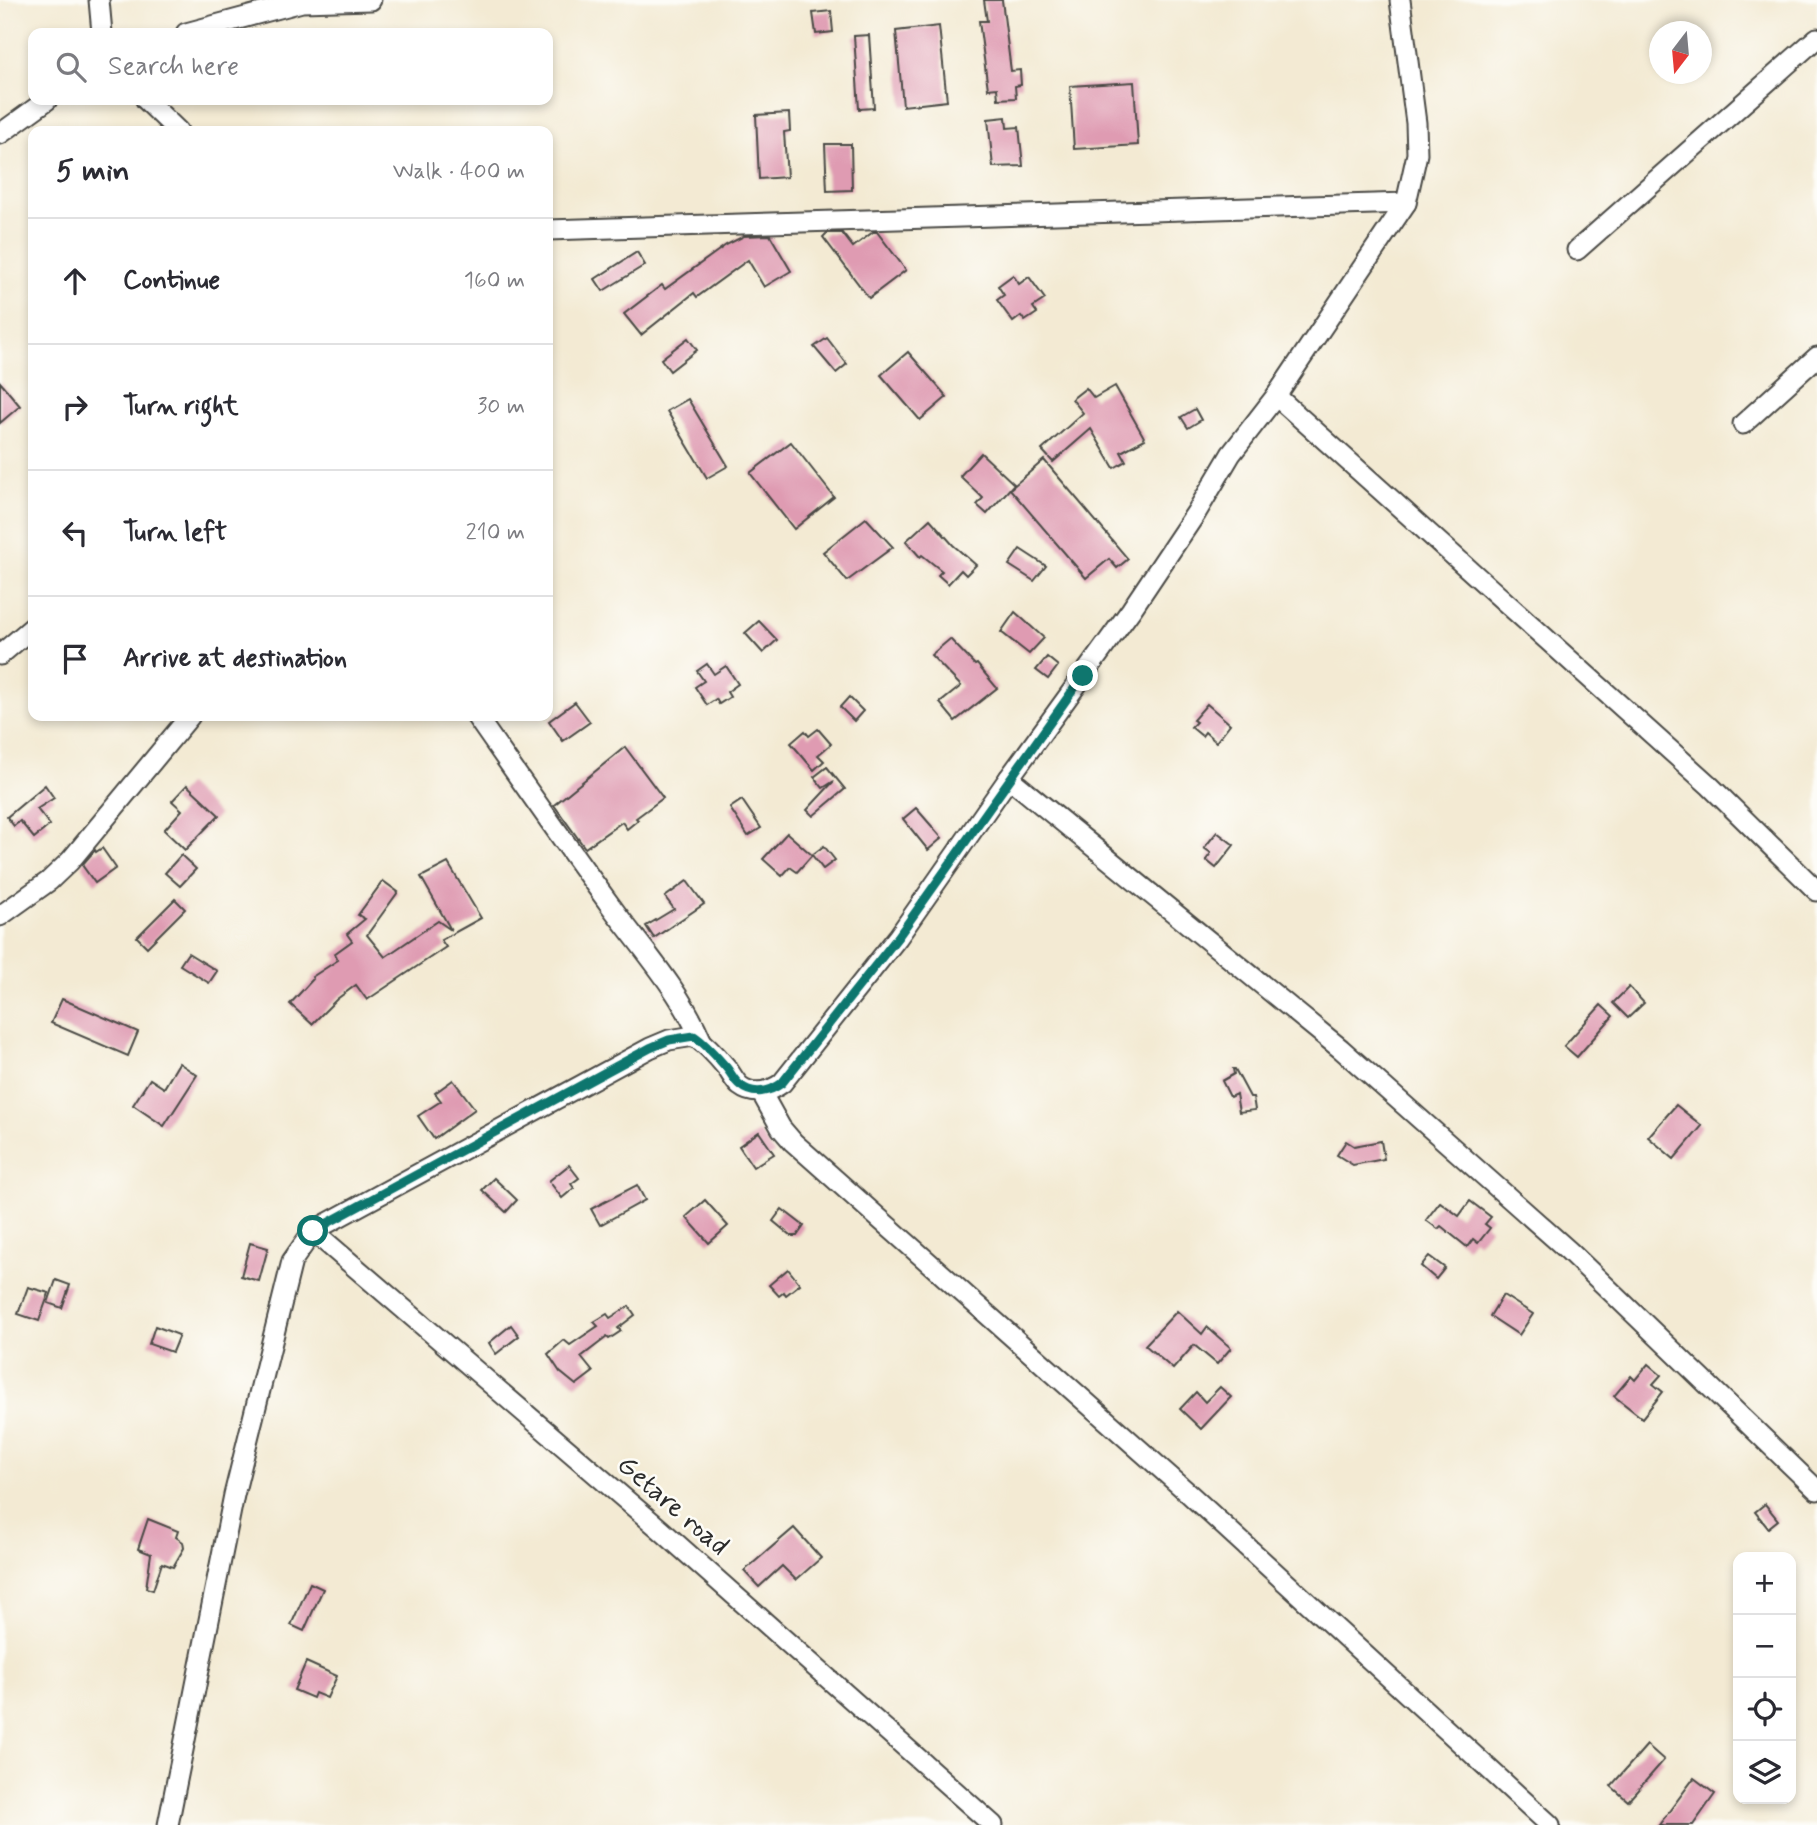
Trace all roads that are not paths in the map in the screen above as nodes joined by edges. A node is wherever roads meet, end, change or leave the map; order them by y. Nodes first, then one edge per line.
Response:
1 (99, 0) edge
2 (371, 0) edge
3 (1400, 0) edge
4 (102, 28) edge
5 (205, 28) edge
6 (1817, 38) edge
7 (40, 105) edge
8 (151, 105) edge
9 (173, 126) edge
10 (0, 134) edge
11 (1406, 203) junction
12 (553, 229) edge
13 (1577, 250) dead end
14 (1817, 356) edge
15 (1276, 396) junction
16 (1743, 424) dead end
17 (28, 631) edge
18 (0, 655) edge
19 (186, 721) edge
20 (479, 721) edge
21 (1009, 778) junction
22 (1817, 891) edge
23 (0, 916) edge
24 (702, 1042) junction
25 (761, 1092) junction
26 (313, 1231) junction
27 (1817, 1490) edge
28 (169, 1825) edge
29 (993, 1825) edge
30 (1550, 1825) edge

1 - 4 street
2 - 5 street
3 - 11 street
6 - 13 street
7 - 10 street
8 - 9 street
11 - 12 street
11 - 15 street
14 - 16 street
15 - 21 street
15 - 22 street
17 - 18 street
19 - 23 street
20 - 24 street
21 - 25 street
21 - 27 street
24 - 25 street
24 - 26 street
25 - 30 street
26 - 28 street
26 - 29 street, Getare road

